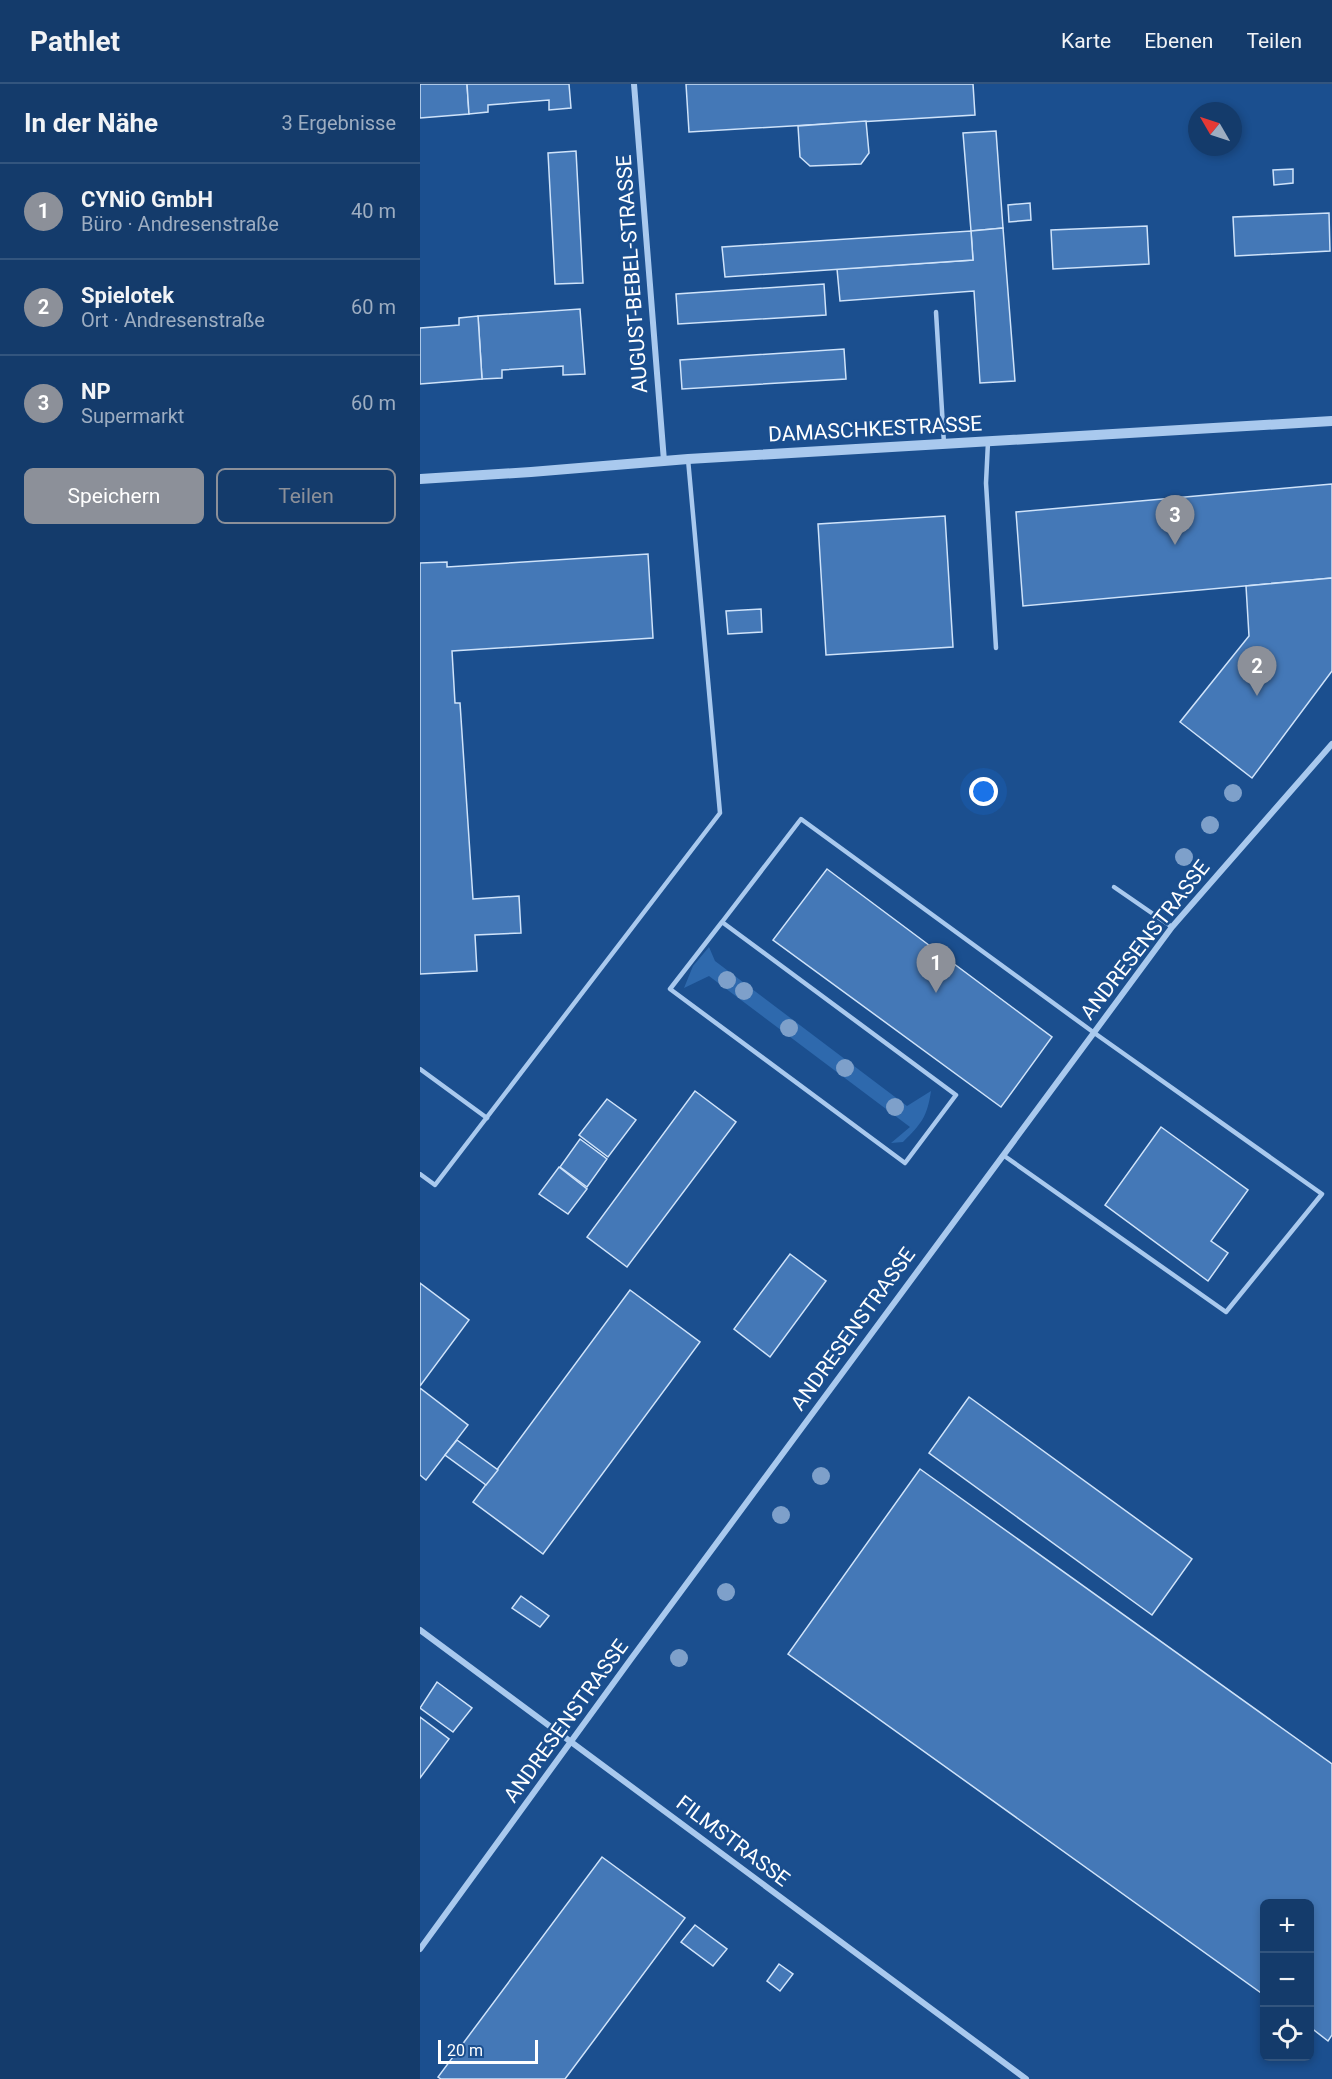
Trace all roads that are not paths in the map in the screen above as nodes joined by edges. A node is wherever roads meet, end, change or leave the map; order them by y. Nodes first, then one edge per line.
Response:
1 (634, 84) edge
2 (936, 312) dead end
3 (1332, 421) edge
4 (988, 442) junction
5 (944, 444) junction
6 (688, 459) junction
7 (663, 461) junction
8 (420, 479) edge
9 (996, 648) dead end
10 (1332, 744) edge
11 (1114, 887) dead end
12 (723, 922) junction
13 (1172, 927) junction
14 (1093, 1032) junction
15 (420, 1069) edge
16 (487, 1118) junction
17 (1003, 1155) junction
18 (420, 1174) edge
19 (420, 1630) edge
20 (571, 1743) junction
21 (420, 1949) edge
22 (1026, 2079) edge

1 - 7 street, AUGUST-BEBEL-STRASSE
2 - 5 lane
3 - 4 street, DAMASCHKESTRASSE
4 - 5 street, DAMASCHKESTRASSE
4 - 9 lane
5 - 6 street, DAMASCHKESTRASSE
6 - 7 street, DAMASCHKESTRASSE
6 - 16 lane
7 - 8 street, DAMASCHKESTRASSE
10 - 13 street, ANDRESENSTRASSE
11 - 13 lane
12 - 12 lane
12 - 14 lane
13 - 14 street, ANDRESENSTRASSE
14 - 17 street, ANDRESENSTRASSE
14 - 17 lane
15 - 16 lane
16 - 18 lane
17 - 20 street, ANDRESENSTRASSE
19 - 20 street, FILMSTRASSE
20 - 21 street, ANDRESENSTRASSE
20 - 22 street, FILMSTRASSE

